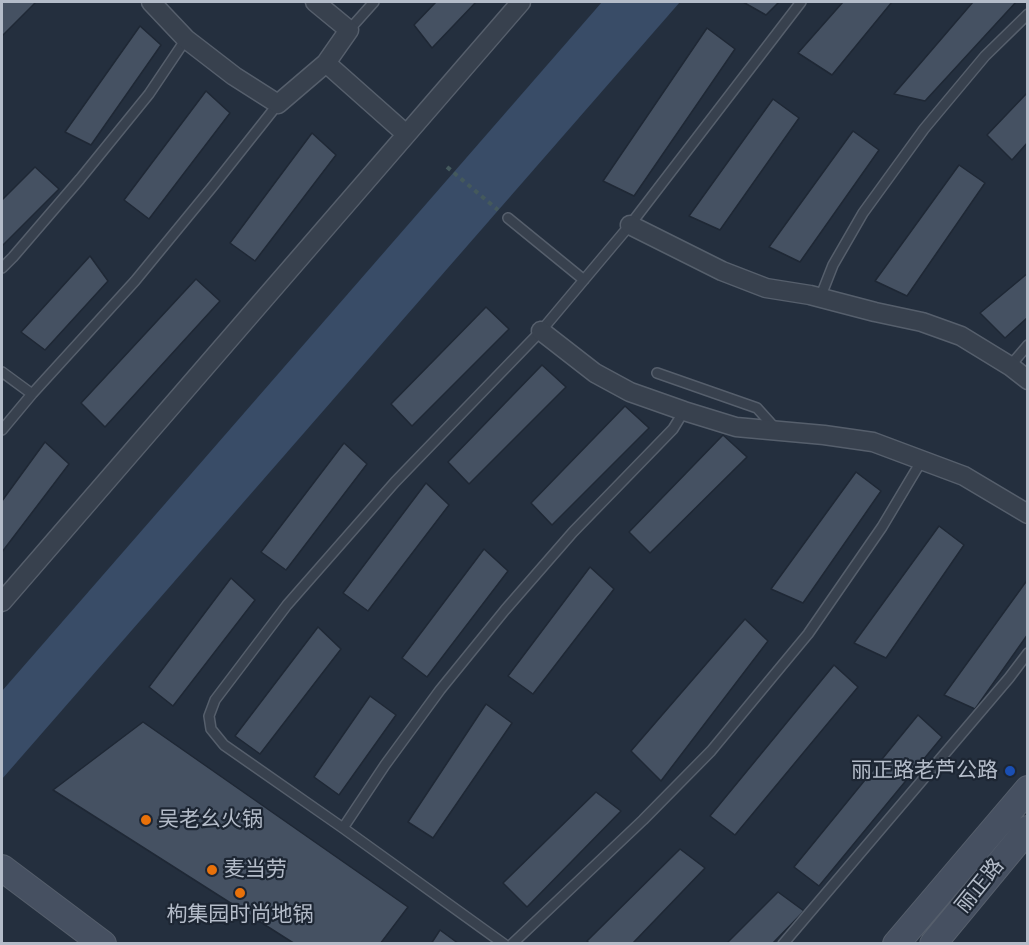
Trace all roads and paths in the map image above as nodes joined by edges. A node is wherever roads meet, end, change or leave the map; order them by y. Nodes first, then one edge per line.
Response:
1 (151, 2) edge
2 (315, 2) edge
3 (374, 2) edge
4 (521, 2) edge
5 (801, 2) edge
6 (1028, 14) edge
7 (349, 30) junction
8 (186, 39) junction
9 (326, 63) junction
10 (278, 104) junction
11 (406, 134) junction
12 (447, 167) dead end
13 (508, 218) joint
14 (630, 225) junction
15 (2, 268) edge
16 (584, 280) junction
17 (820, 298) junction
18 (541, 331) junction
19 (1028, 345) edge
20 (1010, 366) junction
21 (2, 372) edge
22 (657, 373) dead end
23 (1028, 380) edge
24 (32, 394) junction
25 (684, 411) junction
26 (2, 430) edge
27 (777, 431) junction
28 (922, 460) junction
29 (1028, 514) edge
30 (2, 602) edge
31 (1028, 653) edge
32 (1028, 789) edge
33 (343, 828) junction
34 (1028, 828) edge
35 (2, 868) edge
36 (103, 944) edge
37 (504, 944) edge
38 (512, 944) edge
39 (783, 944) edge
40 (896, 944) edge
41 (933, 944) edge

1 - 8 street
2 - 7 street
3 - 7 lane
4 - 11 street
5 - 14 lane
6 - 17 lane
7 - 9 street
8 - 10 street
8 - 15 lane
9 - 10 street
9 - 11 street
10 - 24 lane
11 - 30 street
12 - 13 path
13 - 16 lane
14 - 16 lane
14 - 17 street
16 - 18 lane
17 - 20 street
18 - 25 street
18 - 33 lane
19 - 20 lane
20 - 23 street
21 - 24 lane
22 - 27 lane
24 - 26 lane
25 - 27 street
25 - 33 lane
27 - 28 street
28 - 29 street
28 - 38 lane
31 - 39 lane
32 - 40 street
33 - 37 lane
34 - 41 street, 丽正路
35 - 36 street

